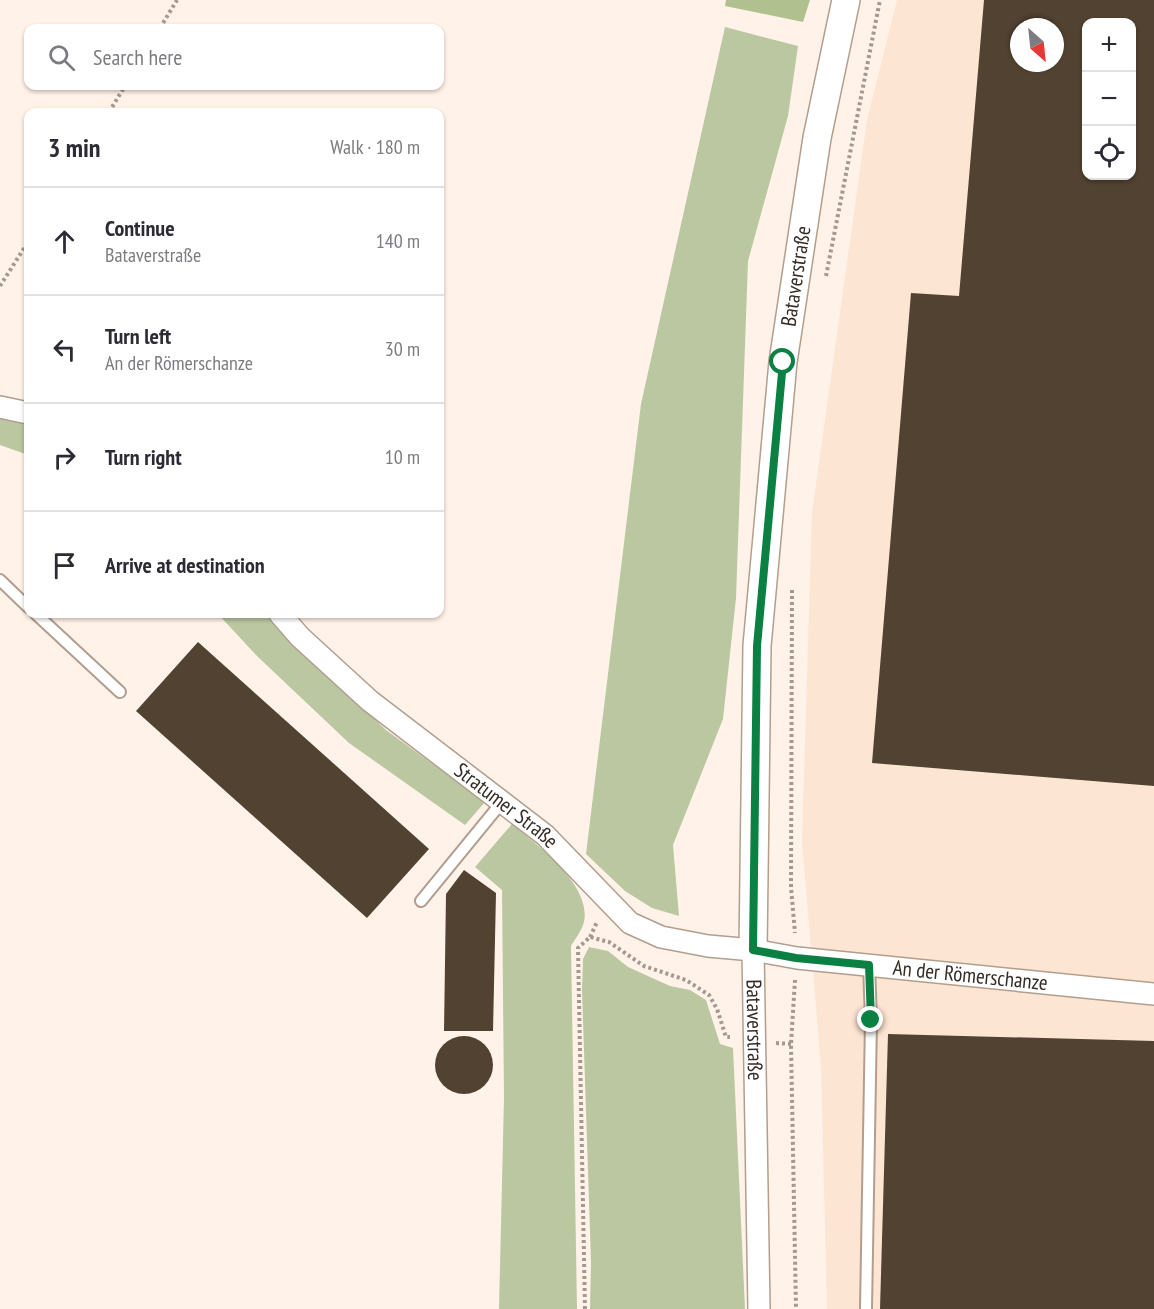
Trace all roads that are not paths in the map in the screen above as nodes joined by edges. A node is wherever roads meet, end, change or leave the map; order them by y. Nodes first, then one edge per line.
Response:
1 (846, 0) edge
2 (0, 407) edge
3 (24, 412) edge
4 (0, 580) edge
5 (24, 603) edge
6 (40, 618) edge
7 (283, 618) edge
8 (120, 692) dead end
9 (502, 802) junction
10 (421, 902) dead end
11 (753, 950) junction
12 (869, 965) junction
13 (1154, 994) edge
14 (759, 1309) edge
15 (866, 1309) edge

1 - 11 street, Bataverstraße
2 - 3 street
4 - 5 lane
6 - 8 lane
7 - 9 street, Stratumer Straße
9 - 10 lane
9 - 11 street, Stratumer Straße
11 - 12 street, An der Römerschanze
11 - 14 street, Bataverstraße
12 - 13 street, An der Römerschanze
12 - 15 lane

